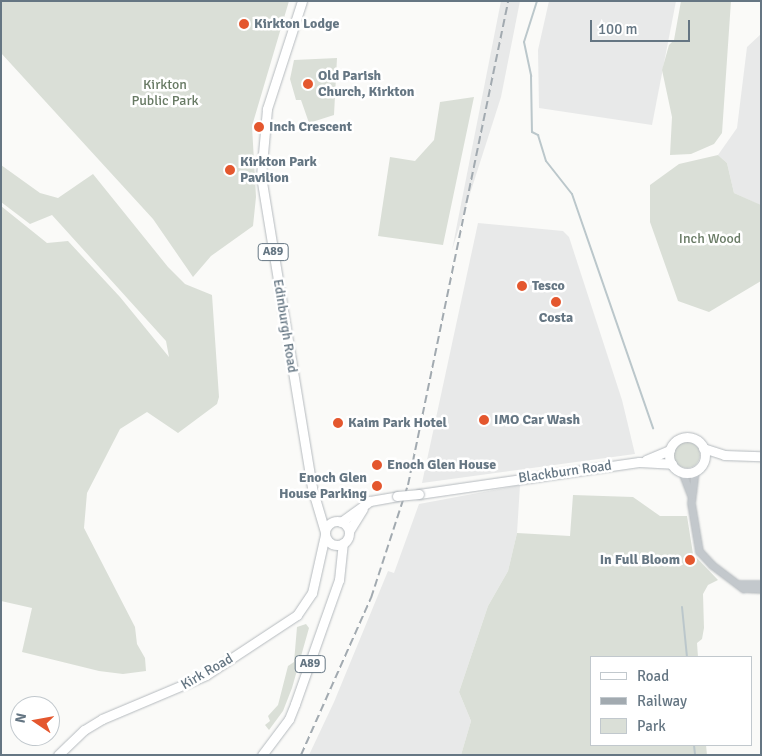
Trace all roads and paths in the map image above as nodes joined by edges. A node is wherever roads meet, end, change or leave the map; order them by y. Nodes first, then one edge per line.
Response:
1 (302, 1) edge
2 (703, 448) junction
3 (670, 450) junction
4 (724, 455) junction
5 (761, 456) edge
6 (641, 461) junction
7 (702, 463) junction
8 (672, 464) junction
9 (695, 470) junction
10 (682, 472) junction
11 (691, 495) junction
12 (370, 501) junction
13 (316, 506) junction
14 (341, 522) junction
15 (331, 523) junction
16 (349, 531) junction
17 (325, 533) junction
18 (337, 544) junction
19 (319, 554) junction
20 (737, 584) junction
21 (761, 584) edge
22 (761, 589) edge
23 (58, 755) edge
24 (262, 755) edge

1 - 13 main road, Edinburgh Road / A89
2 - 3 main road
2 - 4 main road
2 - 7 main road
3 - 6 main road, Blackburn Road
3 - 8 main road
4 - 5 main road
4 - 7 main road
6 - 8 main road, Blackburn Road
6 - 12 main road, Blackburn Road, bridge
7 - 9 main road
8 - 10 main road
9 - 10 main road
9 - 11 street
10 - 11 street
11 - 20 street
12 - 14 main road, Blackburn Road
12 - 16 main road
13 - 15 main road
13 - 17 main road, Edinburgh Road / A89
14 - 15 main road
14 - 16 main road
15 - 17 main road, Kirk Road
16 - 18 main road, A89
17 - 18 main road, A89
17 - 19 main road, Kirk Road
18 - 19 main road
18 - 24 main road, A89
19 - 23 main road, Kirk Road
20 - 21 street
20 - 22 street

